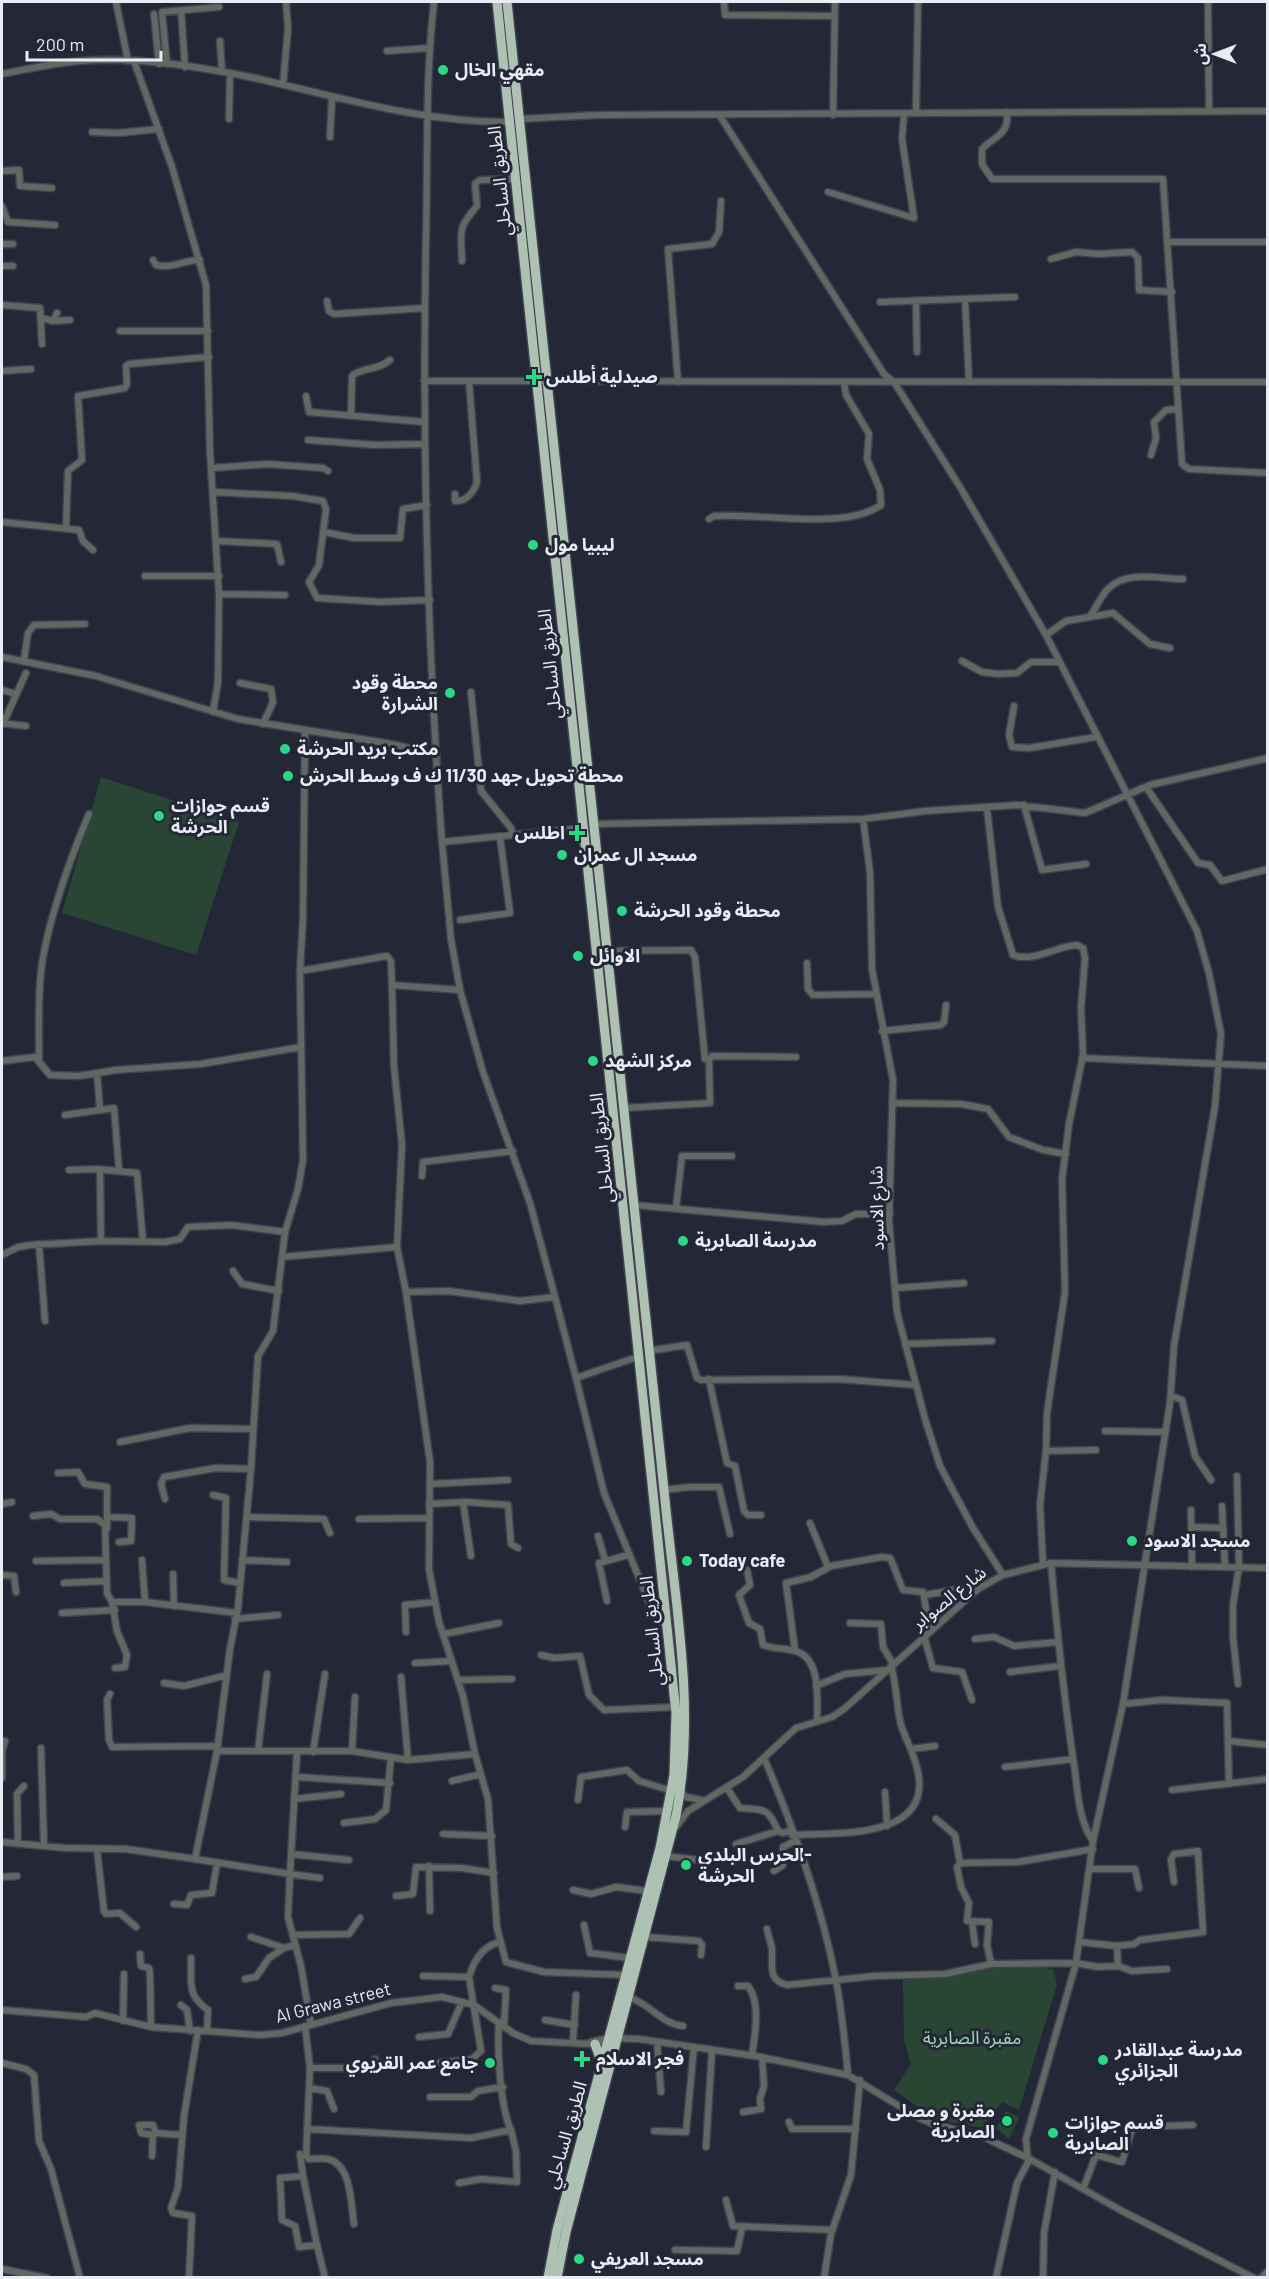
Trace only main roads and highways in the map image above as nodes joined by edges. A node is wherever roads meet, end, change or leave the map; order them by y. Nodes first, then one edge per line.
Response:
1 (497, 2) edge
2 (507, 2) edge
3 (515, 120) junction
4 (616, 1080) junction
5 (644, 1353) junction
6 (666, 1562) junction
7 (676, 1791) junction
8 (625, 1995) junction
9 (606, 2042) junction
10 (578, 2169) junction
11 (548, 2277) edge
12 (557, 2277) edge

1 - 3 highway, الطريق الساحلي
2 - 3 highway, الطريق الساحلي
3 - 4 highway, الطريق الساحلي
3 - 4 highway, الطريق الساحلي
4 - 5 highway, الطريق الساحلي
4 - 5 highway, الطريق الساحلي
5 - 6 highway, الطريق الساحلي
5 - 6 highway, الطريق الساحلي
6 - 7 highway, الطريق الساحلي
6 - 7 highway, الطريق الساحلي
7 - 8 highway, الطريق الساحلي
7 - 8 highway, الطريق الساحلي
8 - 9 highway, الطريق الساحلي
8 - 9 highway
9 - 10 highway, الطريق الساحلي
9 - 10 highway, الطريق الساحلي
10 - 11 highway, الطريق الساحلي
10 - 12 highway, الطريق الساحلي

